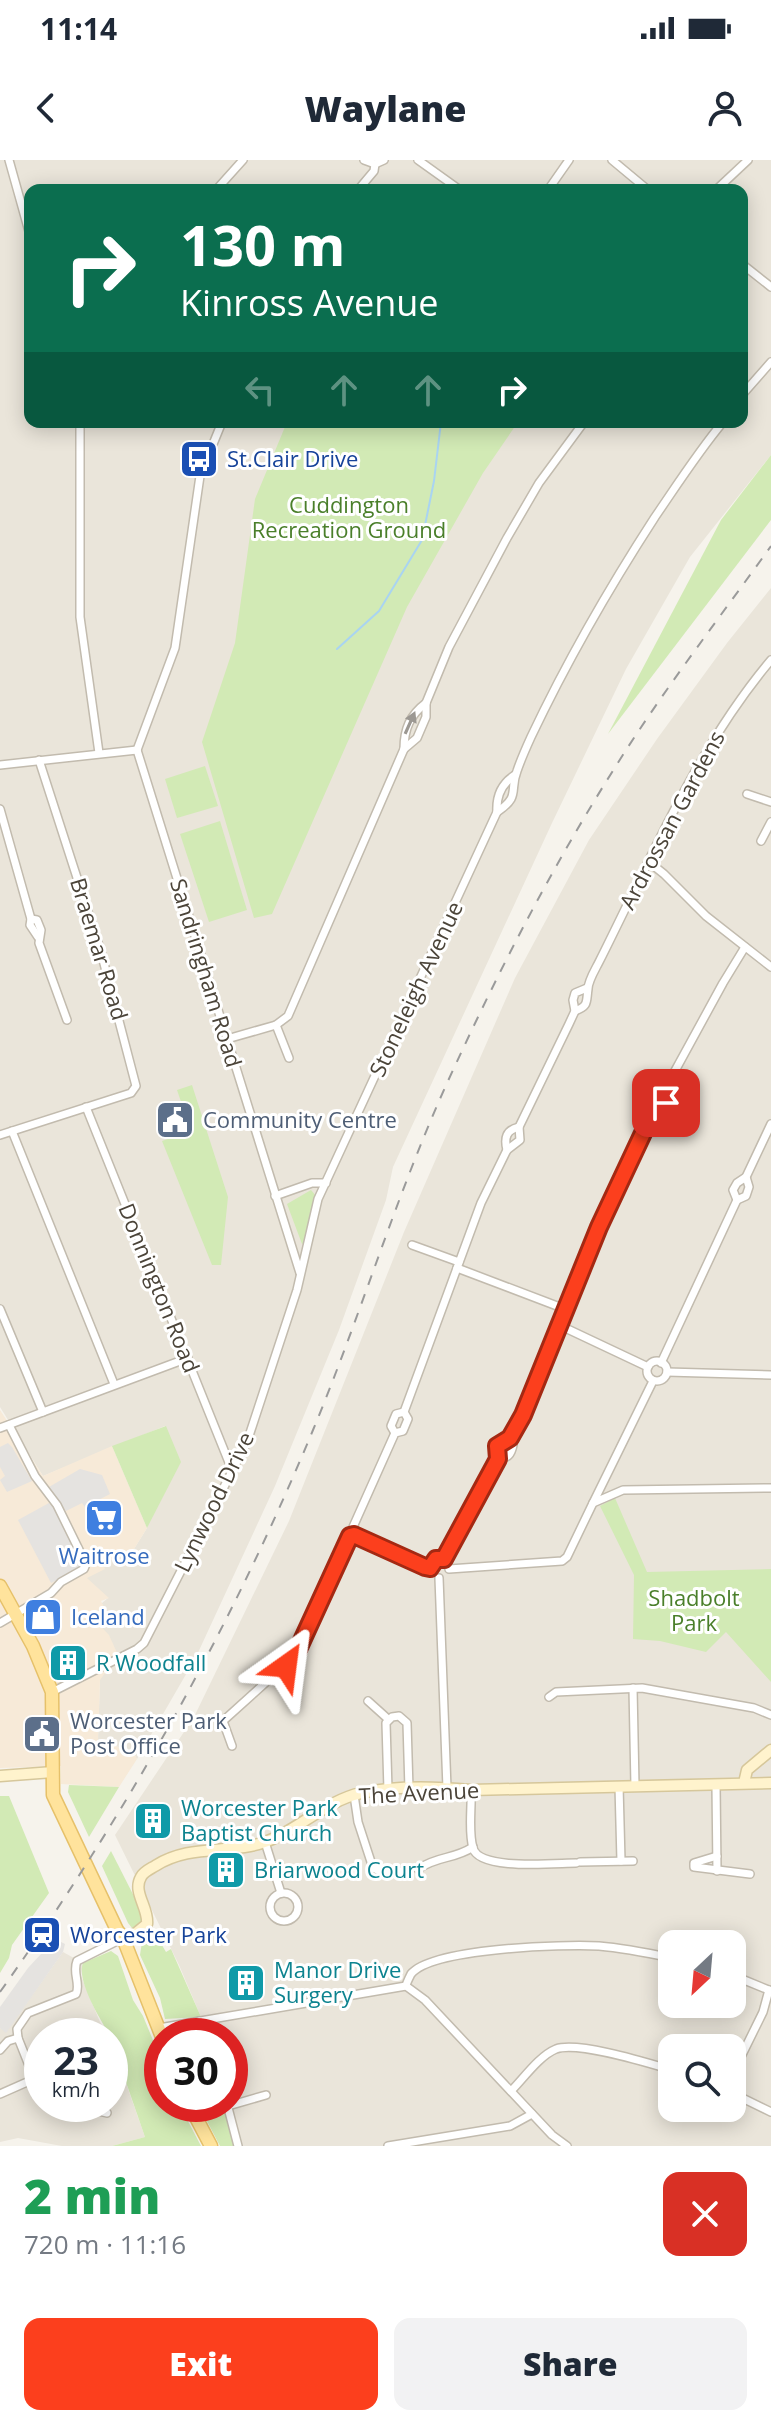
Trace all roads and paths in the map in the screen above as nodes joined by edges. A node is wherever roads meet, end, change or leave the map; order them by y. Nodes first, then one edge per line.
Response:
1 (9, 160) edge
2 (243, 160) edge
3 (364, 160) edge
4 (384, 160) edge
5 (418, 160) edge
6 (569, 160) edge
7 (612, 160) edge
8 (748, 160) edge
9 (375, 164) junction
10 (428, 164) edge
11 (221, 184) edge
12 (363, 184) edge
13 (453, 184) edge
14 (552, 184) edge
15 (641, 184) edge
16 (722, 184) edge
17 (24, 214) edge
18 (748, 269) edge
19 (771, 287) edge
20 (771, 362) edge
21 (748, 388) edge
22 (80, 428) edge
23 (220, 428) edge
24 (580, 428) edge
25 (718, 428) edge
26 (771, 660) edge
27 (426, 703) junction
28 (404, 749) junction
29 (137, 750) junction
30 (99, 753) junction
31 (39, 760) junction
32 (0, 764) edge
33 (515, 775) junction
34 (747, 794) dead end
35 (771, 802) edge
36 (0, 809) edge
37 (497, 812) junction
38 (771, 823) edge
39 (761, 841) dead end
40 (649, 862) junction
41 (745, 947) junction
42 (771, 967) edge
43 (587, 988) junction
44 (575, 1011) junction
45 (67, 1020) dead end
46 (276, 1025) junction
47 (227, 1039) junction
48 (289, 1058) dead end
49 (86, 1107) junction
50 (771, 1124) edge
51 (519, 1127) junction
52 (12, 1131) junction
53 (0, 1135) edge
54 (507, 1150) junction
55 (746, 1177) junction
56 (326, 1183) junction
57 (275, 1196) junction
58 (737, 1200) junction
59 (315, 1210) joint
60 (412, 1245) dead end
61 (458, 1265) junction
62 (301, 1275) junction
63 (0, 1309) edge
64 (565, 1309) junction
65 (559, 1325) junction
66 (188, 1358) junction
67 (661, 1363) junction
68 (648, 1367) junction
69 (667, 1372) junction
70 (771, 1375) edge
71 (653, 1381) junction
72 (114, 1384) junction
73 (43, 1412) junction
74 (404, 1412) junction
75 (4, 1427) edge
76 (395, 1433) junction
77 (510, 1438) junction
78 (498, 1459) junction
79 (232, 1470) junction
80 (605, 1479) junction
81 (771, 1488) edge
82 (623, 1490) junction
83 (593, 1503) junction
84 (354, 1535) junction
85 (444, 1559) junction
86 (430, 1568) junction
87 (449, 1569) junction
88 (439, 1578) junction
89 (0, 1586) edge
90 (14, 1613) junction
91 (0, 1623) edge
92 (633, 1688) junction
93 (52, 1692) junction
94 (549, 1697) dead end
95 (368, 1701) dead end
96 (771, 1715) edge
97 (388, 1719) junction
98 (232, 1746) dead end
99 (771, 1750) edge
100 (409, 1771) junction
101 (388, 1772) junction
102 (0, 1776) edge
103 (53, 1777) junction
104 (744, 1783) junction
105 (771, 1783) edge
106 (716, 1785) junction
107 (619, 1786) junction
108 (635, 1786) junction
109 (447, 1788) junction
110 (409, 1789) junction
111 (388, 1790) junction
112 (471, 1790) junction
113 (354, 1795) junction
114 (265, 1842) junction
115 (473, 1847) junction
116 (717, 1856) junction
117 (621, 1861) junction
118 (633, 1861) dead end
119 (418, 1869) dead end
120 (407, 1871) dead end
121 (717, 1871) junction
122 (750, 1874) dead end
123 (281, 1893) junction
124 (123, 1938) junction
125 (658, 1956) edge
126 (746, 1981) edge
127 (406, 1986) junction
128 (770, 1991) edge
129 (154, 2018) edge
130 (217, 2018) edge
131 (18, 2038) junction
132 (746, 2047) edge
133 (0, 2050) edge
134 (24, 2053) edge
135 (658, 2067) edge
136 (24, 2083) edge
137 (511, 2091) junction
138 (0, 2094) edge
139 (266, 2095) dead end
140 (248, 2100) edge
141 (746, 2100) edge
142 (771, 2112) edge
143 (532, 2114) junction
144 (198, 2122) edge
145 (232, 2122) edge
146 (211, 2146) edge
147 (238, 2146) edge
148 (388, 2146) edge
149 (567, 2146) edge

1 - 17 street
2 - 11 street
3 - 9 street
4 - 9 street
5 - 10 street
6 - 14 street
7 - 15 street
8 - 16 street
9 - 12 street
10 - 13 street
18 - 19 street
20 - 21 street
22 - 30 street
23 - 29 street
24 - 27 street
25 - 33 street, Stoneleigh Avenue
26 - 40 street, Ardrossan Gardens
27 - 28 street
28 -> 27 street
28 - 46 street
29 - 30 street
29 - 47 street, Sandringham Road
30 - 31 street
31 - 32 street
31 - 49 street, Braemar Road
33 - 37 street, Stoneleigh Avenue
33 - 37 street, Stoneleigh Avenue
34 - 35 street
36 - 45 street
37 - 56 street, Stoneleigh Avenue
38 - 39 street
40 - 41 street
40 - 43 street, Ardrossan Gardens
41 - 42 street
41 - 64 street
43 - 44 street, Ardrossan Gardens
43 - 44 street, Ardrossan Gardens
44 - 51 street, Ardrossan Gardens
46 - 47 street
46 - 48 street
47 - 57 street, Sandringham Road
49 - 52 street
49 - 66 street, Donnington Road
50 - 55 street
51 - 54 street, Ardrossan Gardens
51 - 54 street, Ardrossan Gardens
52 - 53 street
52 - 72 street
54 - 61 street, Ardrossan Gardens
55 - 58 street
55 - 58 street
56 - 57 street
56 - 59 street, Stoneleigh Avenue
57 - 62 street, Sandringham Road
58 - 67 street
59 - 62 street, Lynwood Drive
60 - 61 street
61 - 64 street
61 - 74 street, Ardrossan Gardens
62 - 79 street, Lynwood Drive
63 - 73 street
64 - 65 street
65 - 68 street
65 - 77 street
66 - 72 street
66 - 79 street, Donnington Road
67 - 68 street
67 - 69 street
68 - 71 street
69 - 70 street
69 - 71 street
71 - 80 street
72 - 73 street
73 - 75 street
74 - 76 street
74 - 76 street
75 - 90 street
76 - 84 street
77 - 78 street
77 - 78 street
78 - 85 street
79 - 93 street, Lynwood Drive
80 - 82 street
80 - 83 street
81 - 82 street
82 - 83 street
83 - 87 street
84 - 86 street
84 - 98 street
85 - 86 street
85 - 87 street
86 - 88 street
87 - 88 street
88 - 109 street
89 - 90 main road
90 - 91 street
90 - 93 main road
92 - 94 street
92 - 96 street
92 - 108 street
93 - 103 main road
95 - 97 street
97 - 100 street
97 - 101 street
99 - 104 street
100 - 101 street
100 - 110 street
101 - 111 street
102 - 103 street
103 - 124 main road
104 - 105 street, The Avenue
104 - 106 street, The Avenue
106 - 108 street, The Avenue
106 - 116 street
107 - 108 street, The Avenue
107 - 112 street, The Avenue
107 - 117 street
109 - 110 street, The Avenue
109 - 112 street, The Avenue
110 - 111 street, The Avenue
111 - 113 street, The Avenue
112 - 115 street
113 - 114 street, The Avenue
113 - 120 street
114 - 123 street
114 - 124 street, The Avenue
115 - 117 street
115 - 119 street
116 - 121 street
116 - 121 street
117 - 118 street
121 - 122 street
123 - 123 street
124 - 129 main road
124 - 131 street
125 - 127 street
126 - 128 street
127 - 130 street
127 - 137 street
128 - 132 street
131 - 133 street
131 - 134 street
135 - 137 street
136 - 138 street
137 - 143 street
139 - 140 street
141 - 142 street
143 - 148 street
143 - 149 street
144 - 146 main road
145 - 147 street

